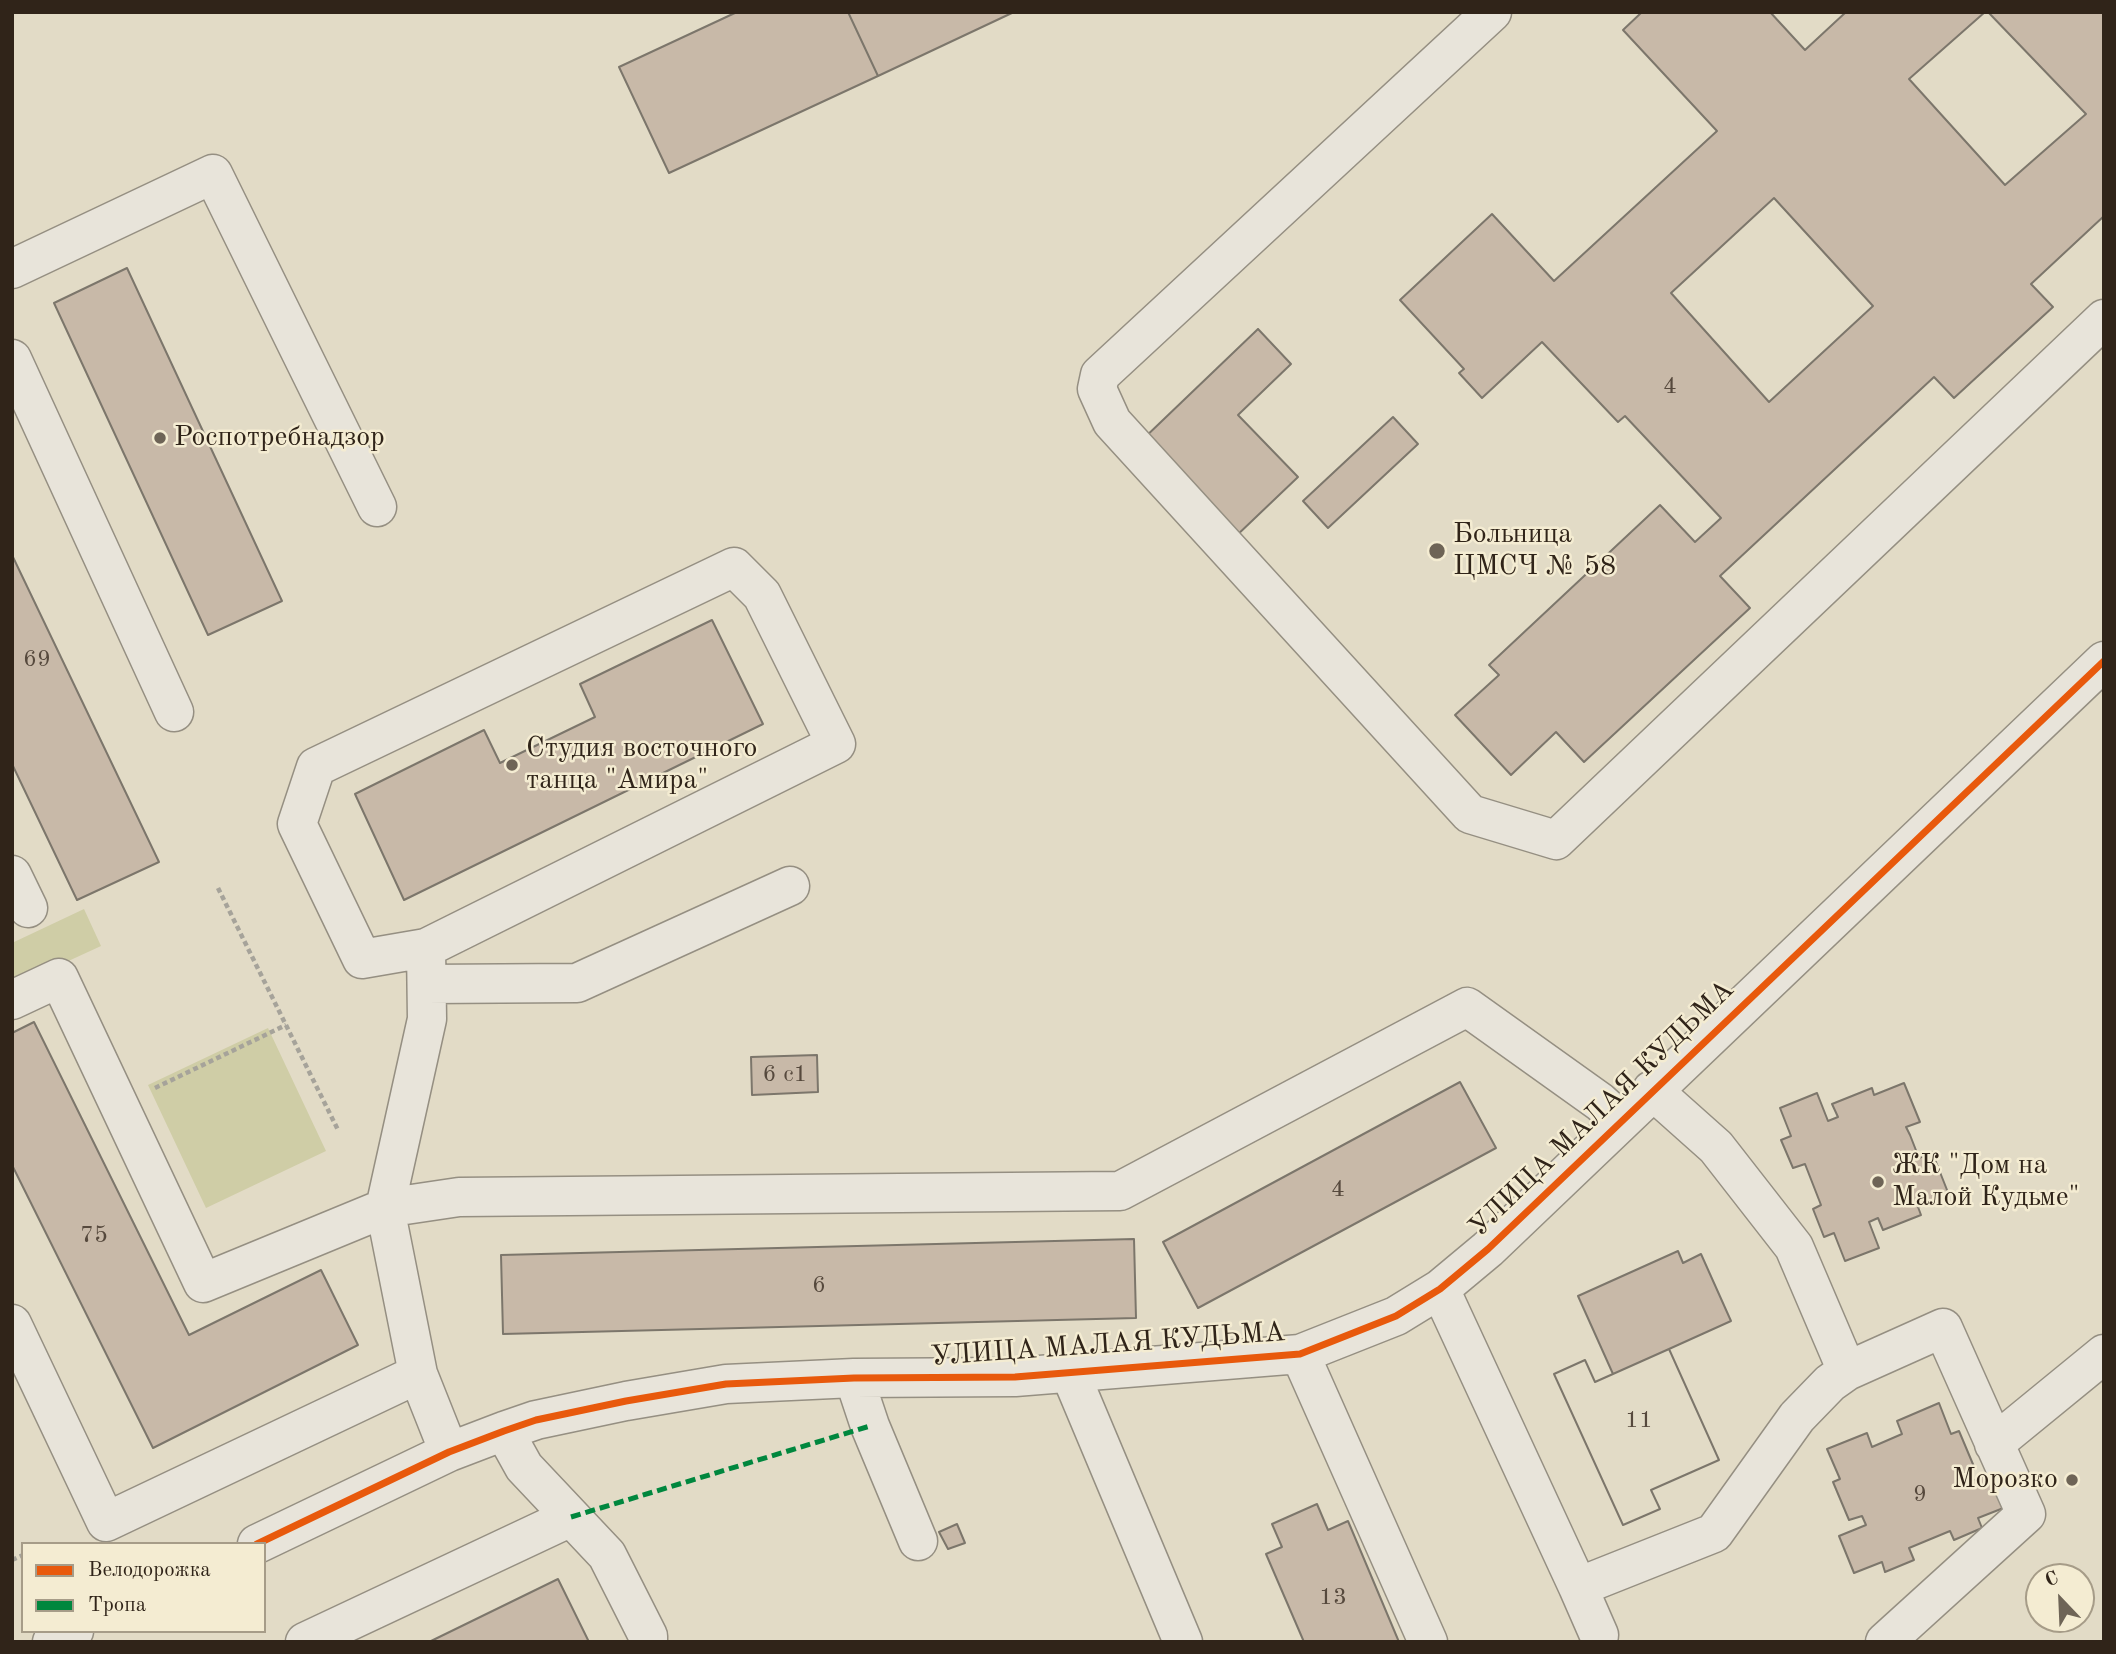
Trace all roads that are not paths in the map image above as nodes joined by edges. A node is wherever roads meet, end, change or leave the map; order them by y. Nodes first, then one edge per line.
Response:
1 (1492, 12) edge
2 (12, 269) edge
3 (2104, 318) edge
4 (17, 380) edge
5 (377, 507) dead end
6 (2099, 673) edge
7 (174, 712) dead end
8 (790, 886) dead end
9 (427, 966) junction
10 (12, 1000) edge
11 (1653, 1090) junction
12 (1620, 1121) junction
13 (385, 1208) junction
14 (1440, 1289) junction
15 (12, 1324) edge
16 (1300, 1354) junction
17 (2104, 1354) edge
18 (1847, 1371) junction
19 (1070, 1373) junction
20 (418, 1374) junction
21 (854, 1378) junction
22 (505, 1431) junction
23 (1994, 1444) junction
24 (449, 1452) junction
25 (571, 1517) junction
26 (919, 1541) dead end
27 (261, 1542) edge
28 (1578, 1587) junction
29 (70, 1633) edge
30 (1594, 1639) edge
31 (52, 1642) edge
32 (305, 1642) edge
33 (648, 1642) edge
34 (1183, 1642) edge
35 (1428, 1642) edge
36 (1885, 1642) edge

1 - 3 street
2 - 5 street
4 - 7 street
6 - 11 street, УЛИЦА МАЛАЯ КУДЬМА
8 - 9 street
9 - 9 street
9 - 13 street
10 - 13 street
11 - 12 street, УЛИЦА МАЛАЯ КУДЬМА
11 - 18 street
12 - 13 street
12 - 14 street, УЛИЦА МАЛАЯ КУДЬМА
13 - 20 street
14 - 16 street, УЛИЦА МАЛАЯ КУДЬМА
14 - 28 street
15 - 20 street
16 - 19 street, УЛИЦА МАЛАЯ КУДЬМА
16 - 35 street
17 - 23 street
18 - 23 street
18 - 28 street
19 - 21 street, УЛИЦА МАЛАЯ КУДЬМА
19 - 34 street
20 - 24 street
21 - 22 street, УЛИЦА МАЛАЯ КУДЬМА
21 - 26 street
22 - 24 street, УЛИЦА МАЛАЯ КУДЬМА
22 - 25 street
23 - 36 street
24 - 27 street, УЛИЦА МАЛАЯ КУДЬМА
25 - 32 street
25 - 33 street
28 - 30 street
29 - 31 street

